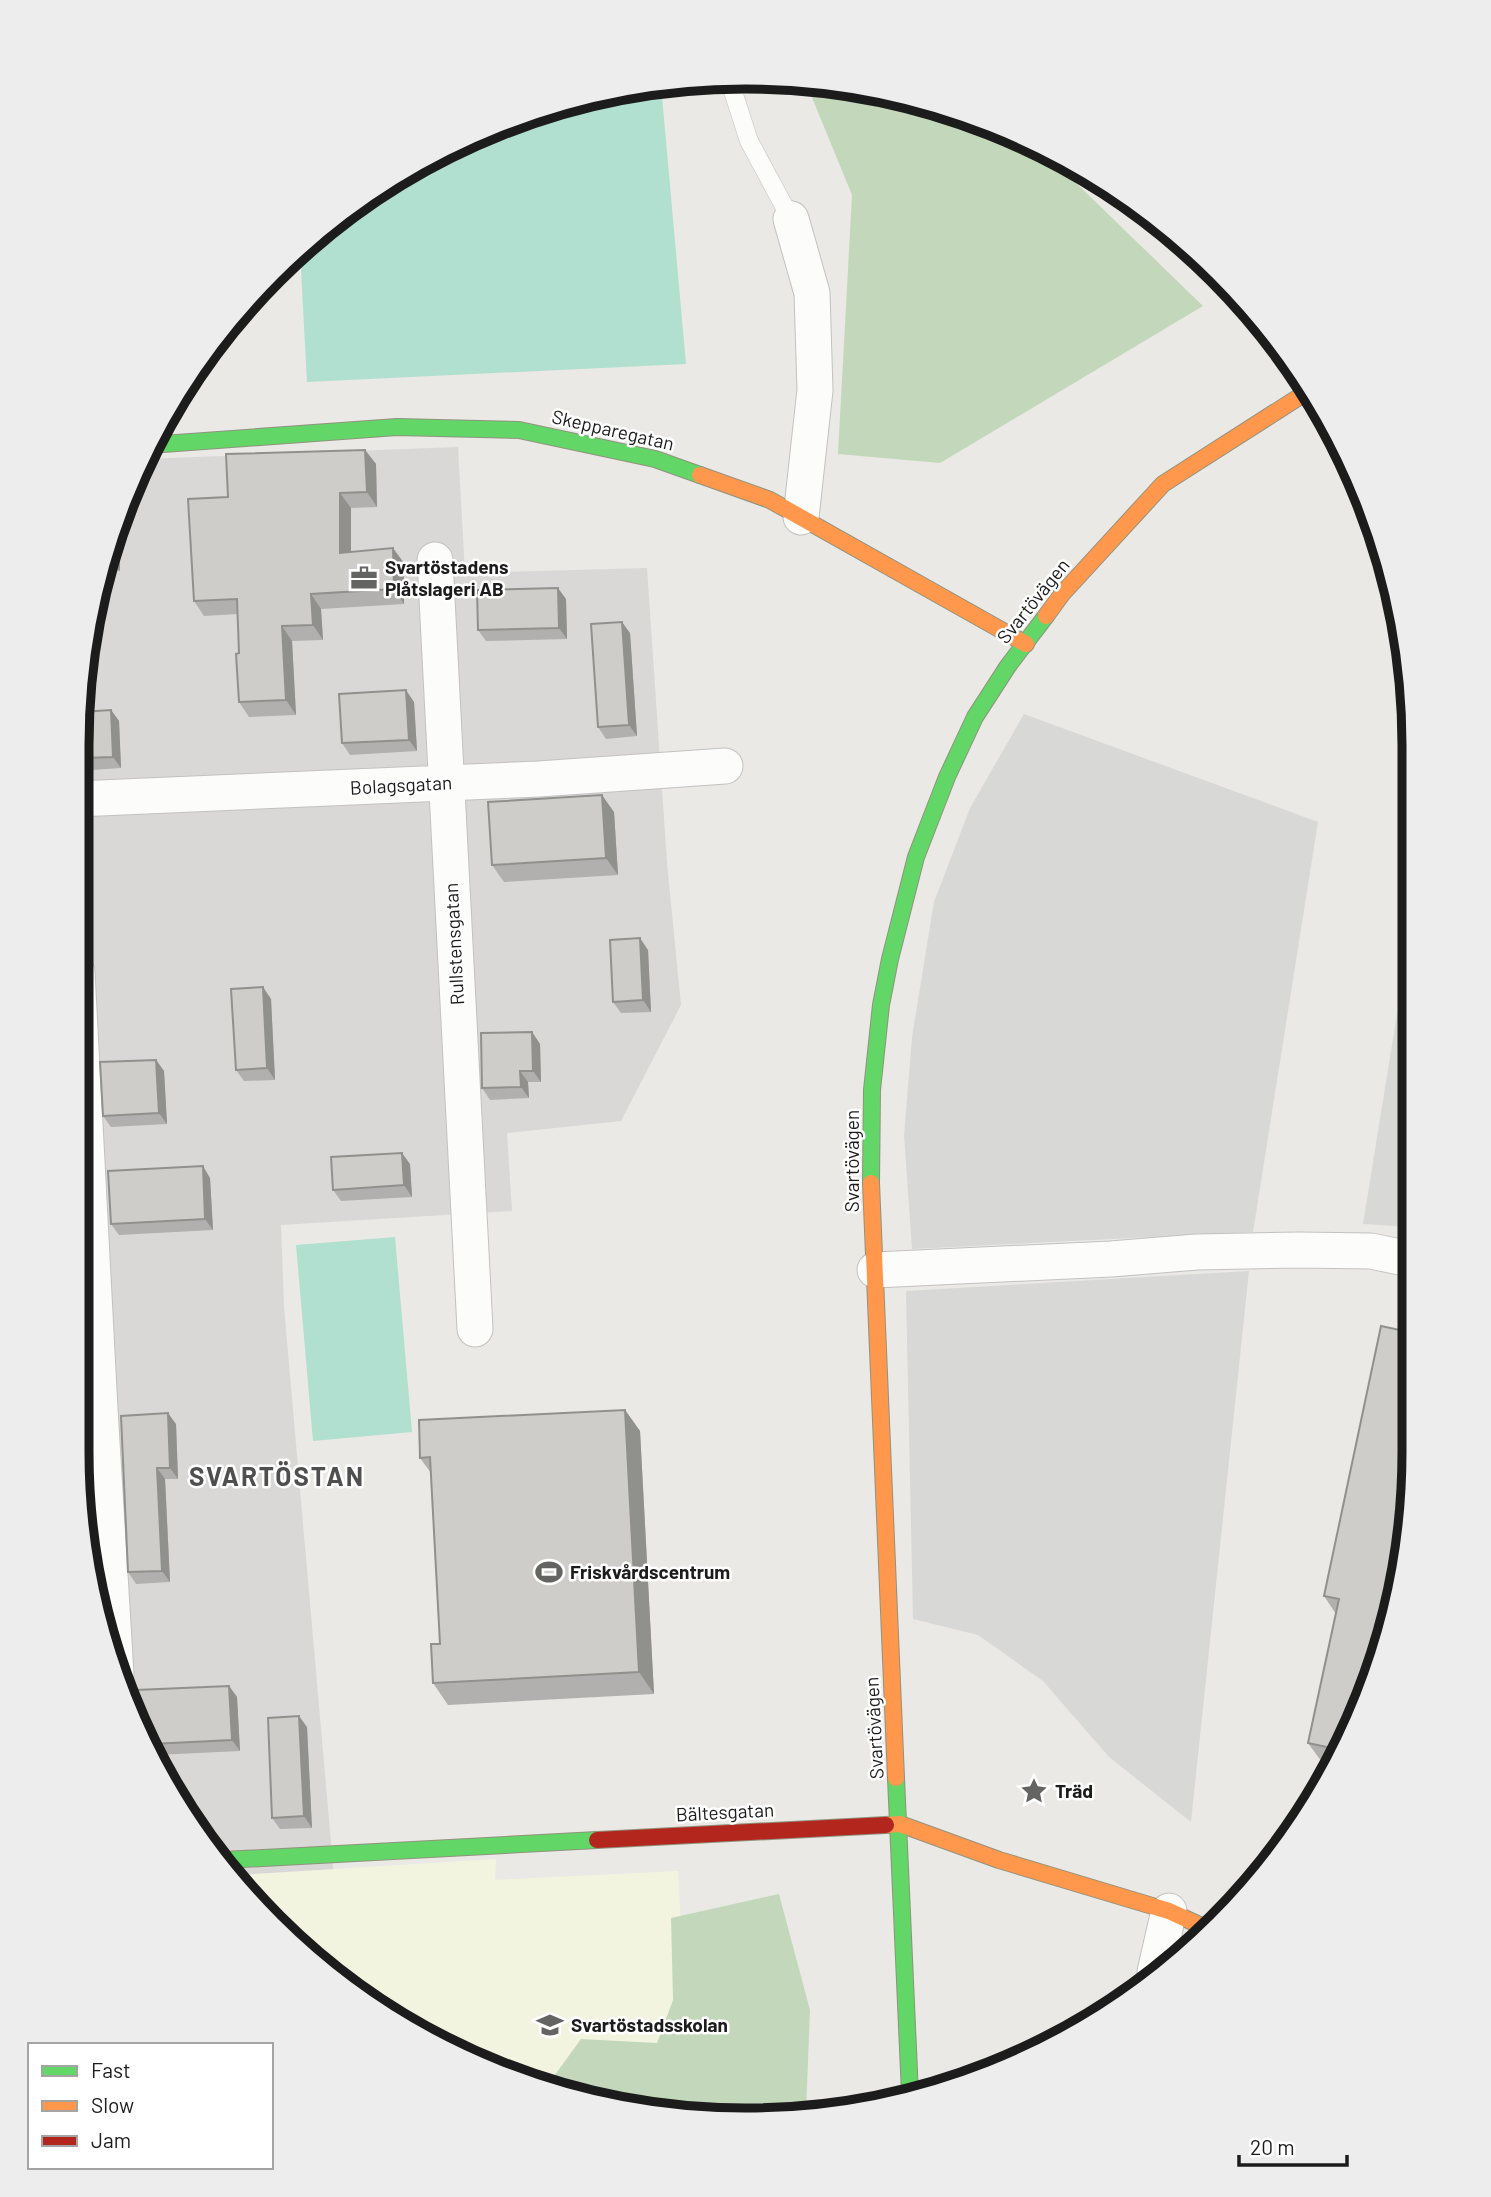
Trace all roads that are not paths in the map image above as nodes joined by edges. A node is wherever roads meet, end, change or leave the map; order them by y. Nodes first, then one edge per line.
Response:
1 (732, 90) edge
2 (791, 219) joint
3 (1301, 396) edge
4 (163, 444) edge
5 (801, 517) junction
6 (435, 560) dead end
7 (1026, 643) junction
8 (725, 766) dead end
9 (446, 783) junction
10 (89, 798) edge
11 (89, 1200) edge
12 (1402, 1257) edge
13 (875, 1270) junction
14 (475, 1329) dead end
15 (113, 1624) edge
16 (900, 1824) junction
17 (232, 1860) edge
18 (1169, 1911) junction
19 (1200, 1925) edge
20 (1157, 1962) edge
21 (910, 2086) edge

1 - 2 lane
2 - 5 street
3 - 7 street, Svartövägen
4 - 5 street, Skepparegatan
5 - 7 street, Skepparegatan
6 - 9 street, Rullstensgatan
7 - 13 street, Svartövägen
8 - 9 street, Bolagsgatan
9 - 10 street, Bolagsgatan
9 - 14 street, Rullstensgatan
11 - 15 street
12 - 13 street
13 - 16 street, Svartövägen
16 - 17 street, Bältesgatan
16 - 18 street, Bältesgatan
16 - 21 street, Svartövägen
18 - 19 street, Bältesgatan
18 - 20 street

